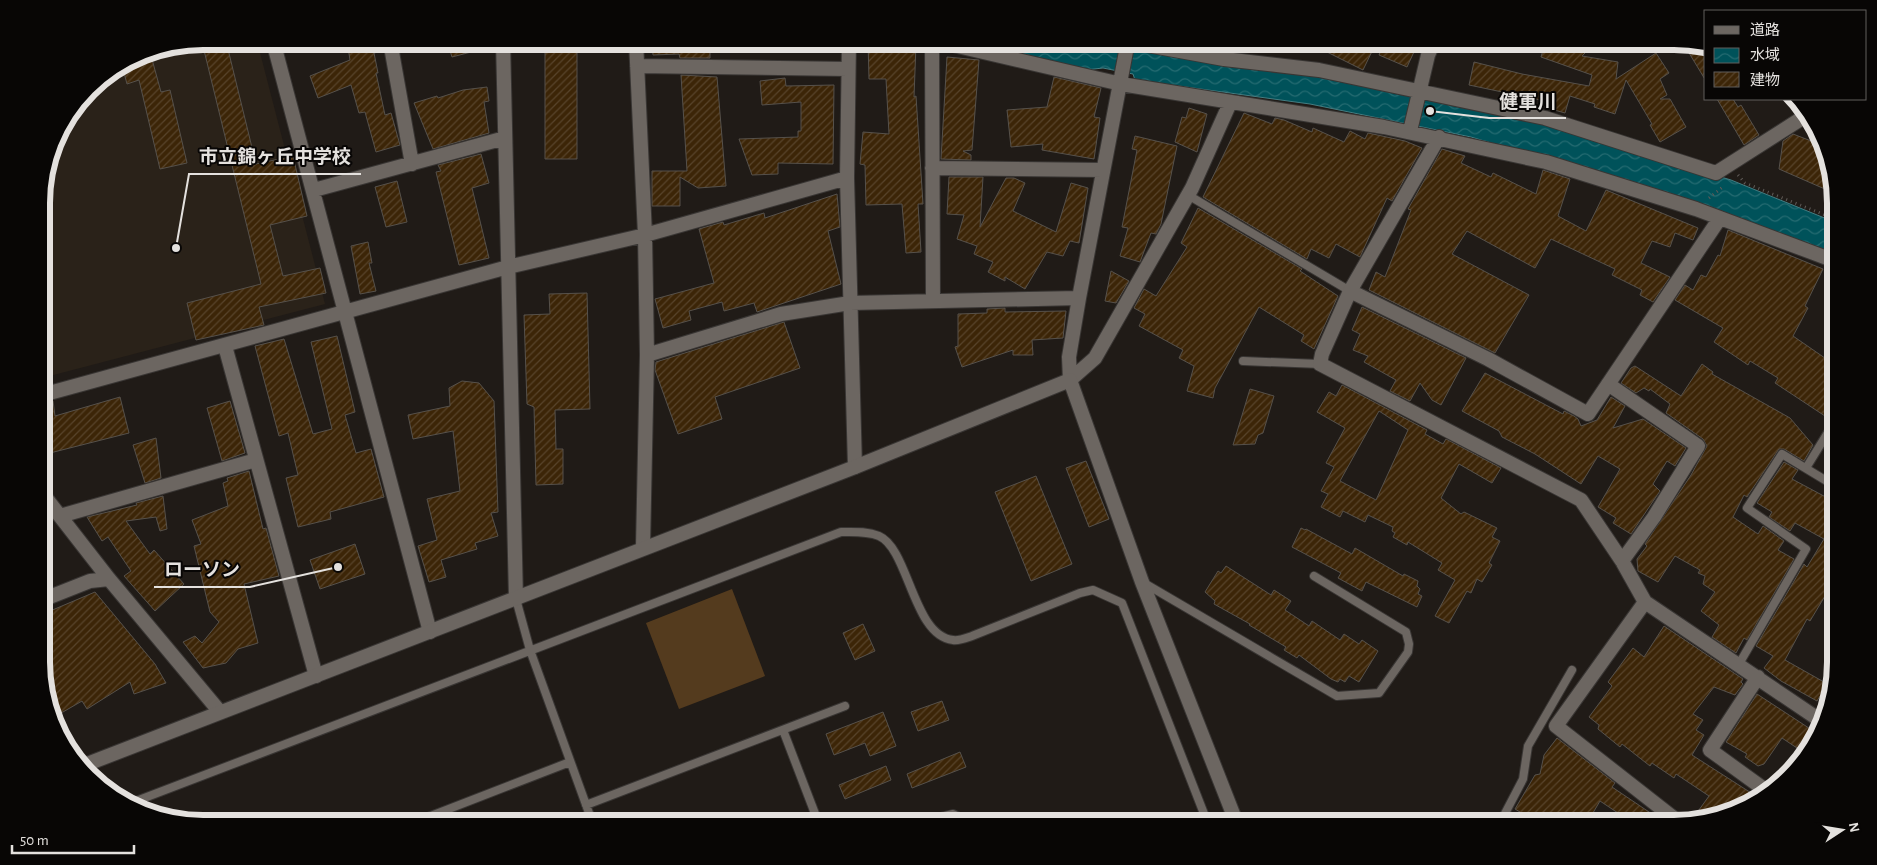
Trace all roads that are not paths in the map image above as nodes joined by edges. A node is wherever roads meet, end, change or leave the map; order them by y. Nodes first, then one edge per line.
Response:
1 (275, 50) edge
2 (392, 50) edge
3 (503, 50) edge
4 (636, 50) edge
5 (849, 50) edge
6 (932, 50) edge
7 (975, 50) edge
8 (1126, 50) edge
9 (1176, 50) edge
10 (1427, 50) edge
11 (637, 66) junction
12 (848, 69) junction
13 (1121, 84) junction
14 (1419, 93) junction
15 (1230, 103) junction
16 (1801, 119) edge
17 (1410, 131) junction
18 (1439, 137) junction
19 (505, 138) junction
20 (412, 164) junction
21 (932, 168) junction
22 (1103, 170) junction
23 (847, 178) junction
24 (314, 190) junction
25 (1188, 195) junction
26 (1720, 218) junction
27 (645, 235) junction
28 (1827, 257) edge
29 (508, 267) junction
30 (1350, 291) junction
31 (1079, 298) junction
32 (933, 300) junction
33 (850, 304) junction
34 (345, 313) junction
35 (225, 346) junction
36 (646, 355) junction
37 (1243, 361) dead end
38 (1320, 364) junction
39 (1070, 380) junction
40 (1608, 384) junction
41 (50, 393) edge
42 (1827, 434) edge
43 (256, 460) junction
44 (855, 467) junction
45 (1806, 468) junction
46 (1827, 481) edge
47 (50, 503) edge
48 (60, 516) junction
49 (643, 548) junction
50 (1622, 561) junction
51 (1314, 576) dead end
52 (108, 579) junction
53 (1142, 582) junction
54 (50, 597) edge
55 (516, 599) junction
56 (1645, 602) junction
57 (430, 632) junction
58 (530, 650) junction
59 (1739, 664) junction
60 (1572, 670) dead end
61 (316, 676) junction
62 (1758, 677) junction
63 (845, 706) dead end
64 (220, 712) junction
65 (1816, 718) edge
66 (782, 730) junction
67 (570, 762) junction
68 (89, 763) edge
69 (1761, 787) edge
70 (139, 801) edge
71 (586, 805) junction
72 (439, 815) edge
73 (590, 815) edge
74 (815, 815) edge
75 (1204, 815) edge
76 (1233, 815) edge
77 (1505, 815) edge
78 (1670, 815) edge

1 - 24 street
2 - 20 street
3 - 19 street
4 - 11 street
5 - 12 street
6 - 21 street
7 - 13 street
8 - 13 street
9 - 14 street
10 - 14 street
11 - 12 street
11 - 27 street
12 - 23 street
13 - 15 street
13 - 22 street
14 - 16 street
14 - 17 street
15 - 17 street
15 - 25 street
17 - 18 street
18 - 26 street
18 - 30 street
19 - 20 street
19 - 29 street
20 - 24 street
21 - 22 street
21 - 32 street
22 - 31 street
23 - 27 street
23 - 33 street
24 - 34 street
25 - 30 lane
25 - 39 street
26 - 28 street
26 - 40 street
27 - 29 street
27 - 36 street
29 - 34 street
29 - 55 street
30 - 38 street
30 - 40 street
31 - 32 street
31 - 39 street
32 - 33 street
33 - 36 street
33 - 44 street
34 - 35 street
34 - 57 street
35 - 41 street
35 - 43 street
36 - 49 street
37 - 38 lane
38 - 50 street
39 - 44 street
39 - 53 street
40 - 50 street
42 - 45 lane
43 - 48 street
43 - 61 street
44 - 49 street
45 - 46 lane
45 - 59 lane
47 - 48 street
48 - 52 street
49 - 55 street
50 - 56 street
51 - 53 lane
52 - 54 street
52 - 64 street
53 - 76 street
55 - 57 street
55 - 58 lane
56 - 59 street
56 - 78 street
57 - 61 street
58 - 67 lane
58 - 70 lane
58 - 75 lane
59 - 62 street
60 - 77 lane
61 - 64 street
62 - 65 street
62 - 69 street
63 - 66 lane
64 - 68 street
66 - 71 lane
66 - 74 lane
67 - 71 lane
67 - 72 lane
71 - 73 lane

